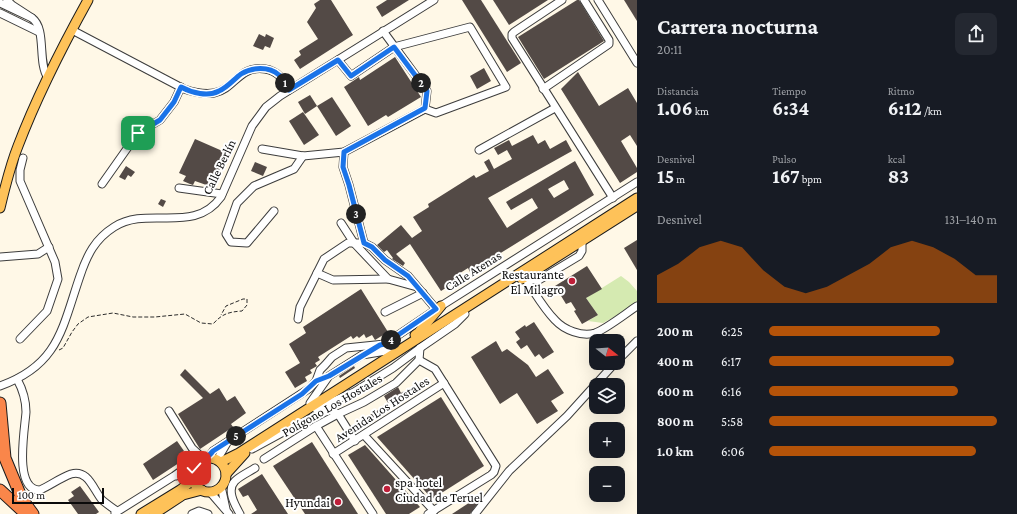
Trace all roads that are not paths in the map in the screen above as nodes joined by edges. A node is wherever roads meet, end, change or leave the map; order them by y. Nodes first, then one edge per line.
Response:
1 (7, 0) edge
2 (88, 0) edge
3 (434, 0) edge
4 (562, 0) edge
5 (584, 0) edge
6 (598, 0) edge
7 (0, 3) edge
8 (0, 14) edge
9 (32, 18) junction
10 (72, 30) junction
11 (383, 31) junction
12 (39, 32) junction
13 (394, 47) junction
14 (338, 60) junction
15 (637, 63) edge
16 (48, 78) junction
17 (181, 87) junction
18 (543, 88) junction
19 (289, 90) junction
20 (425, 108) junction
21 (555, 108) junction
22 (262, 149) dead end
23 (478, 150) dead end
24 (344, 152) junction
25 (303, 156) junction
26 (23, 158) dead end
27 (637, 182) edge
28 (102, 184) dead end
29 (179, 188) dead end
30 (222, 194) junction
31 (613, 198) junction
32 (637, 198) edge
33 (637, 205) edge
34 (0, 208) edge
35 (274, 211) dead end
36 (341, 223) dead end
37 (354, 243) junction
38 (364, 243) junction
39 (49, 247) junction
40 (0, 257) edge
41 (317, 273) junction
42 (524, 277) junction
43 (388, 279) junction
44 (418, 287) junction
45 (423, 293) junction
46 (637, 306) edge
47 (438, 308) junction
48 (384, 312) dead end
49 (465, 314) junction
50 (298, 319) dead end
51 (20, 339) dead end
52 (637, 342) edge
53 (380, 345) junction
54 (402, 348) junction
55 (420, 348) junction
56 (389, 351) junction
57 (625, 353) edge
58 (362, 355) junction
59 (419, 360) junction
60 (609, 370) edge
61 (329, 376) junction
62 (17, 379) junction
63 (316, 381) junction
64 (444, 383) junction
65 (0, 386) edge
66 (0, 403) edge
67 (313, 406) junction
68 (169, 411) dead end
69 (338, 414) junction
70 (316, 426) junction
71 (274, 429) junction
72 (364, 435) junction
73 (355, 441) junction
74 (249, 450) junction
75 (333, 454) junction
76 (264, 459) dead end
77 (207, 462) junction
78 (255, 468) dead end
79 (495, 470) junction
80 (226, 474) junction
81 (506, 474) junction
82 (174, 476) junction
83 (193, 478) junction
84 (222, 486) junction
85 (0, 490) edge
86 (206, 491) junction
87 (13, 502) junction
88 (227, 512) edge
89 (431, 512) edge
90 (115, 513) edge
91 (16, 514) edge
92 (26, 514) edge
93 (33, 514) edge
94 (141, 514) edge
95 (154, 514) edge
96 (192, 514) edge
97 (208, 514) edge
98 (240, 514) edge
99 (373, 514) edge
100 (475, 514) edge

1 - 9 street
2 - 10 main road
3 - 11 street, Calle Berlín
4 - 18 street
5 - 18 street
6 - 15 street
7 - 9 street
8 - 12 street
9 - 12 street
10 - 16 main road
10 - 17 street
11 - 13 street
11 - 14 street, Calle Berlín
12 - 16 street
13 - 14 street
13 - 20 street
13 - 20 street
14 - 19 street, Calle Berlín
16 - 34 main road
17 - 19 street
17 - 28 street
18 - 21 street
19 - 30 street, Calle Berlín
20 - 24 street
21 - 23 street
21 - 31 street
22 - 25 street
24 - 25 street
24 - 38 street
25 - 35 street
26 - 39 street
27 - 31 street, Calle Atenas
29 - 30 street
30 - 62 street, Calle Berlín
31 - 47 street, Calle Atenas
32 - 54 main road
33 - 42 main road
36 - 37 street
37 - 38 street
37 - 41 street
37 - 43 street
38 - 44 street
39 - 40 street
39 - 51 street
41 - 43 street
41 - 50 street
42 - 46 street
42 - 49 main road
43 - 44 street
44 - 45 street
45 - 47 street
45 - 48 street
47 - 53 street, Calle Atenas
47 - 56 main road
49 - 55 street
49 - 67 main road
52 - 57 street
53 - 58 street
53 - 63 street, Calle Atenas
54 - 56 street
54 - 71 main road
55 - 59 street
55 - 67 street
56 - 58 street
56 - 67 main road
58 - 61 street
59 - 64 street, Avenida Los Hostales
59 - 69 street, Polígono Los Hostales
60 - 81 street
61 - 63 street
61 - 67 street
62 - 65 street, Calle Berlín
62 - 90 street
63 - 77 street, Calle Atenas
64 - 72 street, Avenida Los Hostales
64 - 79 street, Avenida Los Hostales
66 - 93 highway
67 - 71 main road
67 - 74 main road
68 - 77 street
69 - 70 street, Polígono Los Hostales
69 - 73 street
69 - 74 street
70 - 75 street, Avenida Los Hostales
70 - 76 street, Polígono Los Hostales
71 - 77 main road
72 - 73 street, Avenida Los Hostales
72 - 89 street
73 - 75 street, Avenida Los Hostales
74 - 80 main road
75 - 99 street, Avenida Los Hostales
77 - 80 main road
77 - 82 street
77 - 83 main road
78 - 98 street
79 - 81 street
79 - 89 street
80 - 84 main road
81 - 100 street
82 - 83 street
82 - 90 street
83 - 86 main road
83 - 94 main road
84 - 86 main road
84 - 88 street
85 - 87 highway
86 - 88 street
86 - 95 main road
87 - 91 street
87 - 92 highway
96 - 97 street

